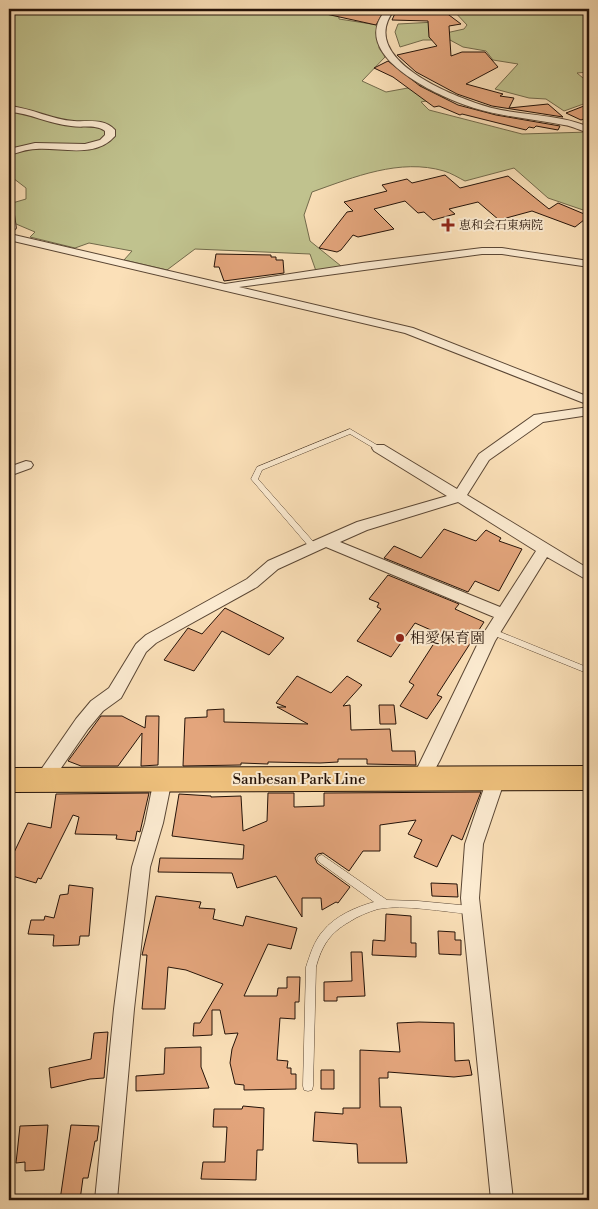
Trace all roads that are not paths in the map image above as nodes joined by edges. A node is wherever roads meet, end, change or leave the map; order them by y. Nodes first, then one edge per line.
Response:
1 (391, 9) edge
2 (9, 109) edge
3 (589, 130) edge
4 (9, 152) edge
5 (9, 215) edge
6 (9, 231) edge
7 (9, 237) edge
8 (589, 264) edge
9 (221, 287) junction
10 (589, 400) edge
11 (589, 411) edge
12 (379, 448) joint
13 (26, 465) dead end
14 (9, 472) edge
15 (459, 497) junction
16 (320, 545) junction
17 (545, 549) junction
18 (589, 576) edge
19 (504, 615) junction
20 (493, 632) junction
21 (589, 671) edge
22 (589, 778) edge
23 (44, 779) junction
24 (163, 779) junction
25 (421, 779) junction
26 (496, 779) junction
27 (9, 780) edge
28 (322, 859) dead end
29 (384, 904) junction
30 (472, 910) junction
31 (308, 1086) dead end
32 (106, 1200) edge
33 (502, 1200) edge

1 - 3 street
2 - 4 street
5 - 6 street
7 - 9 street
8 - 9 street
9 - 10 street
11 - 15 street
12 - 15 street
12 - 16 lane
13 - 14 street
15 - 16 street
15 - 17 street
16 - 19 street
16 - 23 street
17 - 18 street
17 - 19 street
19 - 20 street
20 - 21 lane
20 - 25 street
22 - 26 main road, Sanbesan Park Line
23 - 24 main road, Sanbesan Park Line
23 - 27 main road, Sanbesan Park Line
24 - 25 main road, Sanbesan Park Line
24 - 32 street
25 - 26 main road, Sanbesan Park Line
26 - 30 street
28 - 29 lane
29 - 30 lane
29 - 31 lane
30 - 33 street

